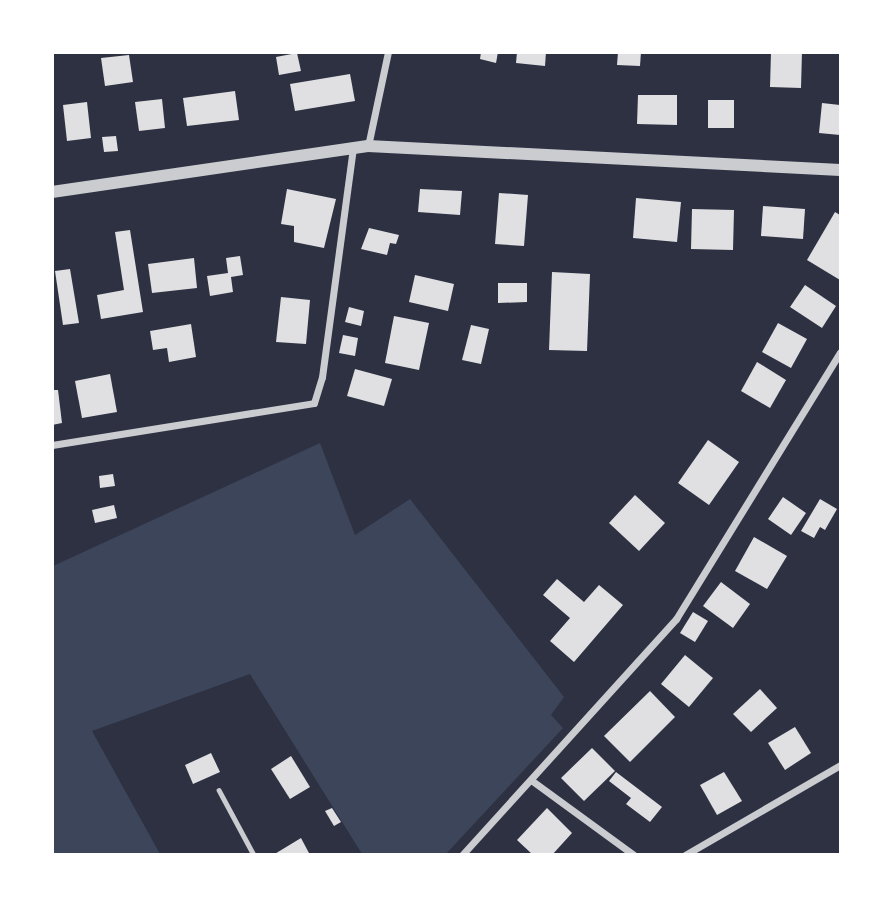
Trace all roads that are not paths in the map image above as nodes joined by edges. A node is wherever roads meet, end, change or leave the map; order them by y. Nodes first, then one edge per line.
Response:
1 (388, 52) edge
2 (368, 146) junction
3 (353, 148) junction
4 (841, 170) edge
5 (52, 192) edge
6 (841, 352) edge
7 (52, 445) edge
8 (841, 765) edge
9 (531, 780) junction
10 (219, 790) dead end
11 (254, 855) edge
12 (461, 855) edge
13 (634, 855) edge
14 (685, 855) edge

1 - 2 street
2 - 3 street
2 - 4 street
3 - 5 street
3 - 7 street
6 - 9 street
8 - 14 street
9 - 12 street
9 - 13 street
10 - 11 lane

